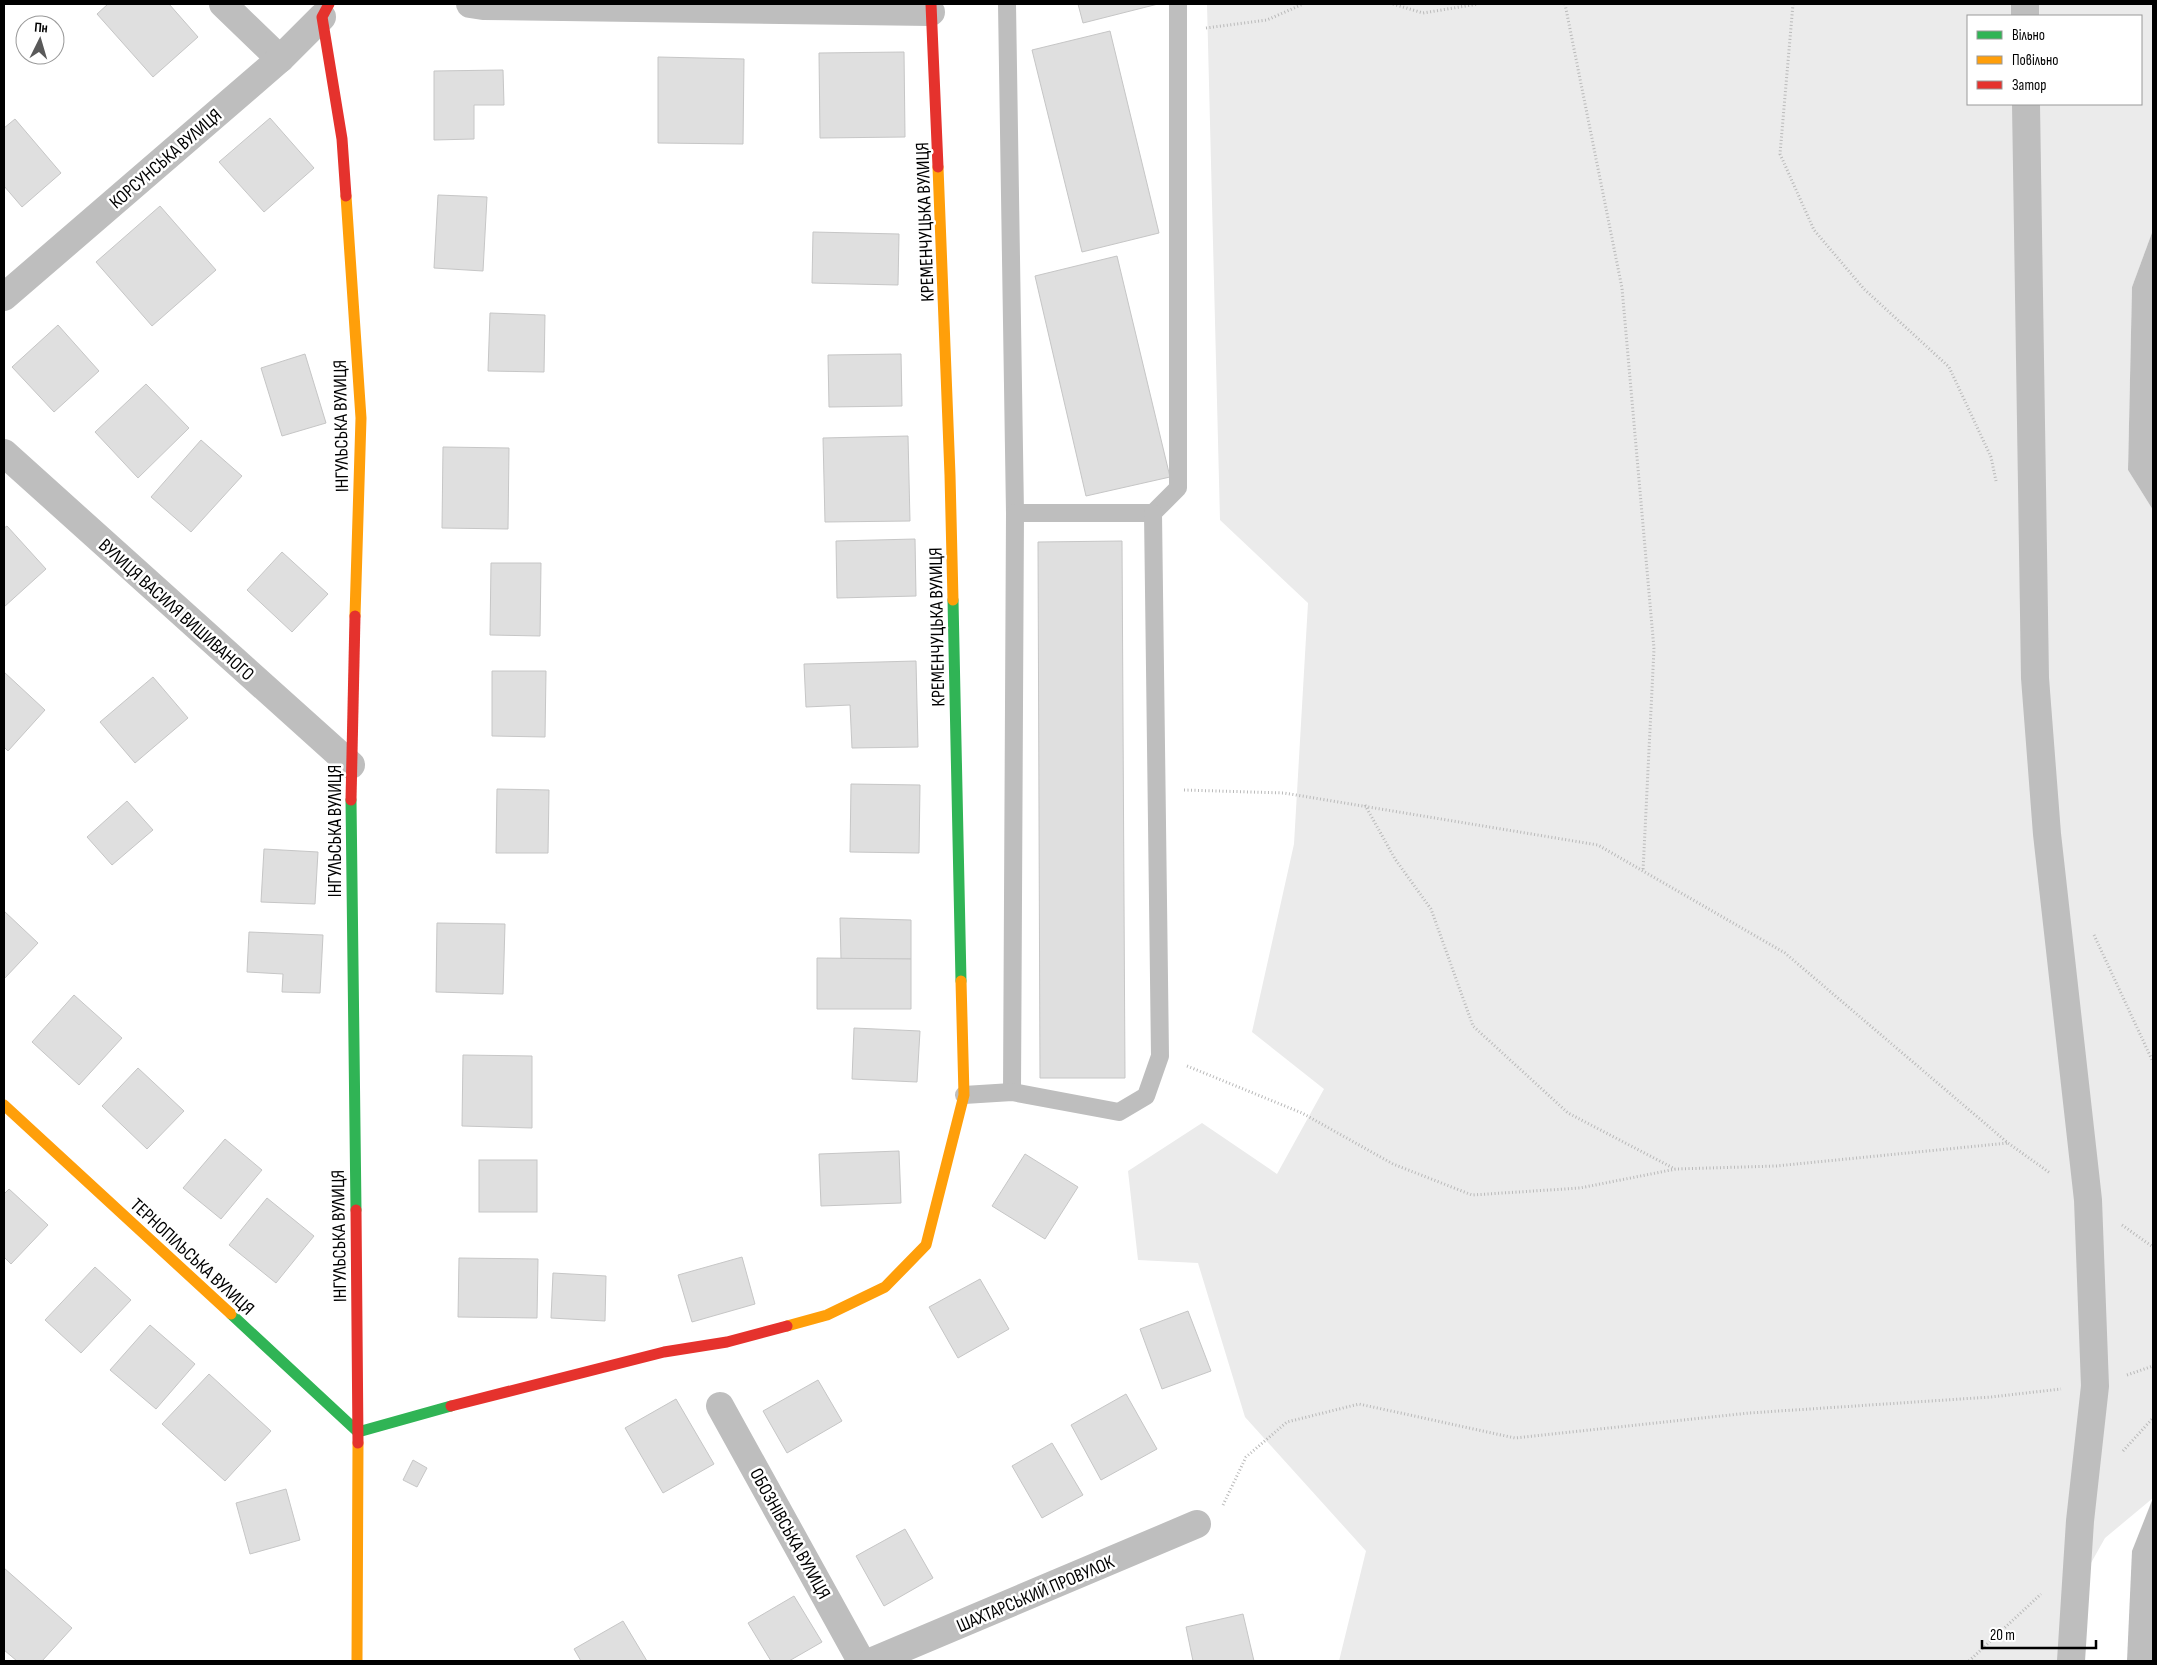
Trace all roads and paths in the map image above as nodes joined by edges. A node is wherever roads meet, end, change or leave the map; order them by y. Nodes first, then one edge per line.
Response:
1 (223, 4) edge
2 (470, 4) edge
3 (1007, 4) edge
4 (1178, 4) edge
5 (1303, 4) edge
6 (1393, 4) edge
7 (1478, 4) edge
8 (1565, 4) edge
9 (1793, 4) edge
10 (931, 8) edge
11 (326, 10) edge
12 (1178, 32) junction
13 (280, 59) junction
14 (2026, 105) edge
15 (4, 296) edge
16 (4, 453) edge
17 (1997, 486) dead end
18 (1015, 513) junction
19 (1153, 513) junction
20 (350, 765) junction
21 (1156, 789) junction
22 (1365, 805) junction
23 (1642, 871) junction
24 (2092, 930) dead end
25 (1160, 1056) junction
26 (2153, 1062) edge
27 (1012, 1092) junction
28 (964, 1095) junction
29 (4, 1105) edge
30 (2008, 1143) junction
31 (1676, 1170) junction
32 (2088, 1200) junction
33 (2153, 1247) edge
34 (2153, 1366) edge
35 (2095, 1386) junction
36 (720, 1406) dead end
37 (358, 1432) junction
38 (1197, 1524) joint
39 (2043, 1593) dead end
40 (357, 1661) edge
41 (862, 1661) edge
42 (873, 1661) edge
43 (1969, 1661) edge
44 (2070, 1661) edge

1 - 13 street
2 - 10 street
3 - 18 lane
4 - 12 lane
5 - 12 path
6 - 7 path
8 - 23 path
9 - 17 path
10 - 28 street, КРЕМЕНЧУЦЬКА ВУЛИЦЯ
11 - 13 street, КОРСУНСЬКА ВУЛИЦЯ
11 - 20 street, ІНГУЛЬСЬКА ВУЛИЦЯ
12 - 19 lane
13 - 15 street, КОРСУНСЬКА ВУЛИЦЯ
14 - 32 street
16 - 20 street, ВУЛИЦЯ ВАСИЛЯ ВИШИВАНОГО
18 - 19 lane
18 - 27 lane
19 - 21 lane
20 - 37 street, ІНГУЛЬСЬКА ВУЛИЦЯ
21 - 22 path
21 - 25 lane
22 - 23 path
22 - 31 path
23 - 30 path
24 - 26 path
25 - 27 lane
25 - 31 path
27 - 28 lane
28 - 37 street, КРЕМЕНЧУЦЬКА ВУЛИЦЯ
29 - 37 street, ТЕРНОПІЛЬСЬКА ВУЛИЦЯ
30 - 31 path
30 - 32 path
32 - 33 path
32 - 35 street
34 - 35 path
35 - 38 path
35 - 44 street
36 - 41 street, ОБОЗНІВСЬКА ВУЛИЦЯ
37 - 40 street, ІНГУЛЬСЬКА ВУЛИЦЯ
38 - 42 street, ШАХТАРСЬКИЙ ПРОВУЛОК
39 - 43 path

